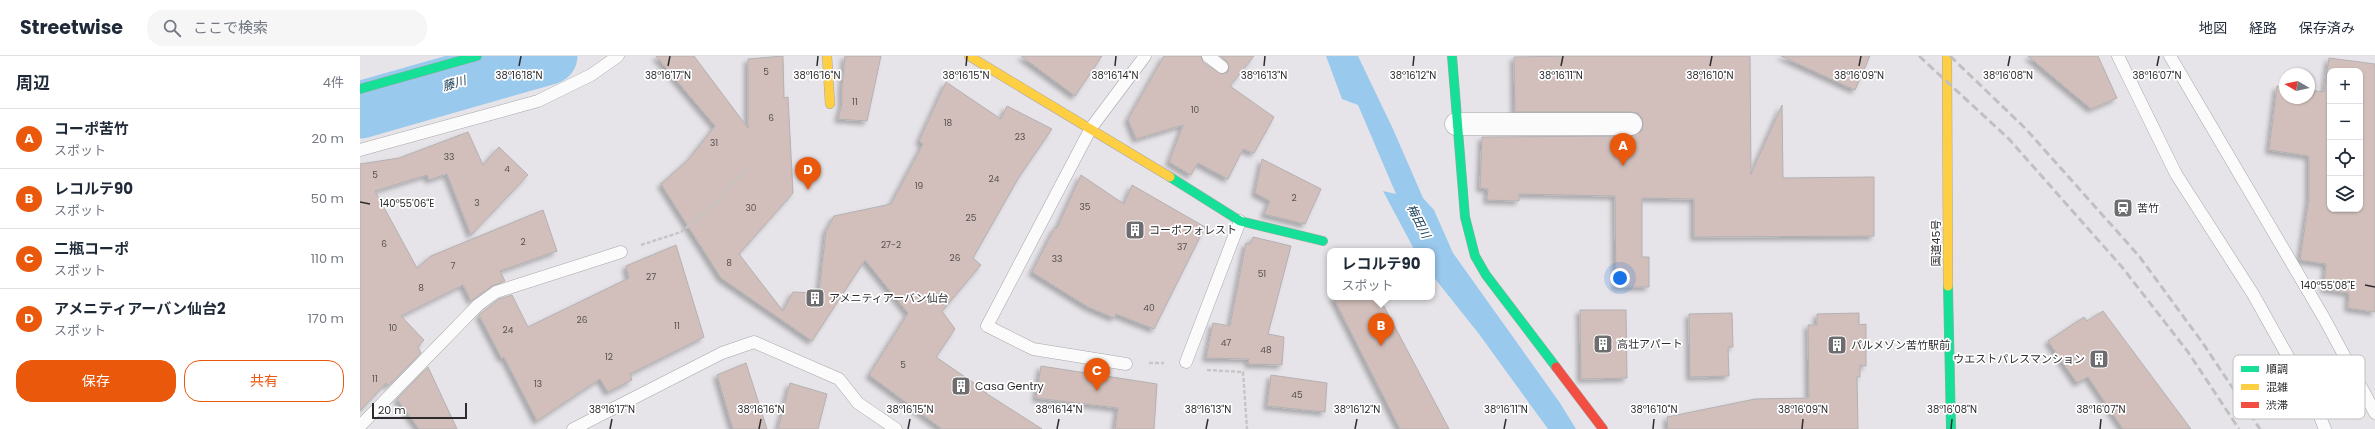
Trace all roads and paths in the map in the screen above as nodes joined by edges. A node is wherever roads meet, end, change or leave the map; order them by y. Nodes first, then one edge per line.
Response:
1 (477, 56) edge
2 (618, 56) edge
3 (827, 56) edge
4 (969, 56) edge
5 (1145, 56) edge
6 (1208, 56) edge
7 (1452, 56) edge
8 (1946, 56) edge
9 (2118, 56) edge
10 (2170, 56) edge
11 (429, 63) edge
12 (1222, 67) dead end
13 (360, 89) edge
14 (830, 104) dead end
15 (1456, 124) junction
16 (1631, 124) dead end
17 (1091, 128) junction
18 (360, 150) edge
19 (748, 167) dead end
20 (1240, 221) junction
21 (1323, 241) dead end
22 (621, 252) joint
23 (2287, 355) edge
24 (2344, 355) edge
25 (1186, 362) junction
26 (1126, 364) joint
27 (2365, 394) edge
28 (2375, 413) edge
29 (2320, 419) edge
30 (360, 426) edge
31 (573, 429) edge
32 (896, 429) edge
33 (1247, 429) edge
34 (1603, 429) edge
35 (1951, 429) edge
36 (2324, 429) edge

1 - 11 main road
2 - 18 lane
3 - 14 main road
4 - 17 main road
5 - 17 lane
6 - 12 lane
7 - 15 main road
8 - 35 main road, 国道45号
9 - 23 lane
10 - 24 lane
11 - 13 main road
15 - 16 street
15 - 34 main road
17 - 20 main road
17 - 26 lane
19 - 22 path
20 - 21 main road
20 - 25 lane
22 - 30 lane
25 - 26 path
25 - 33 path
27 - 28 lane
29 - 36 lane
31 - 32 lane

